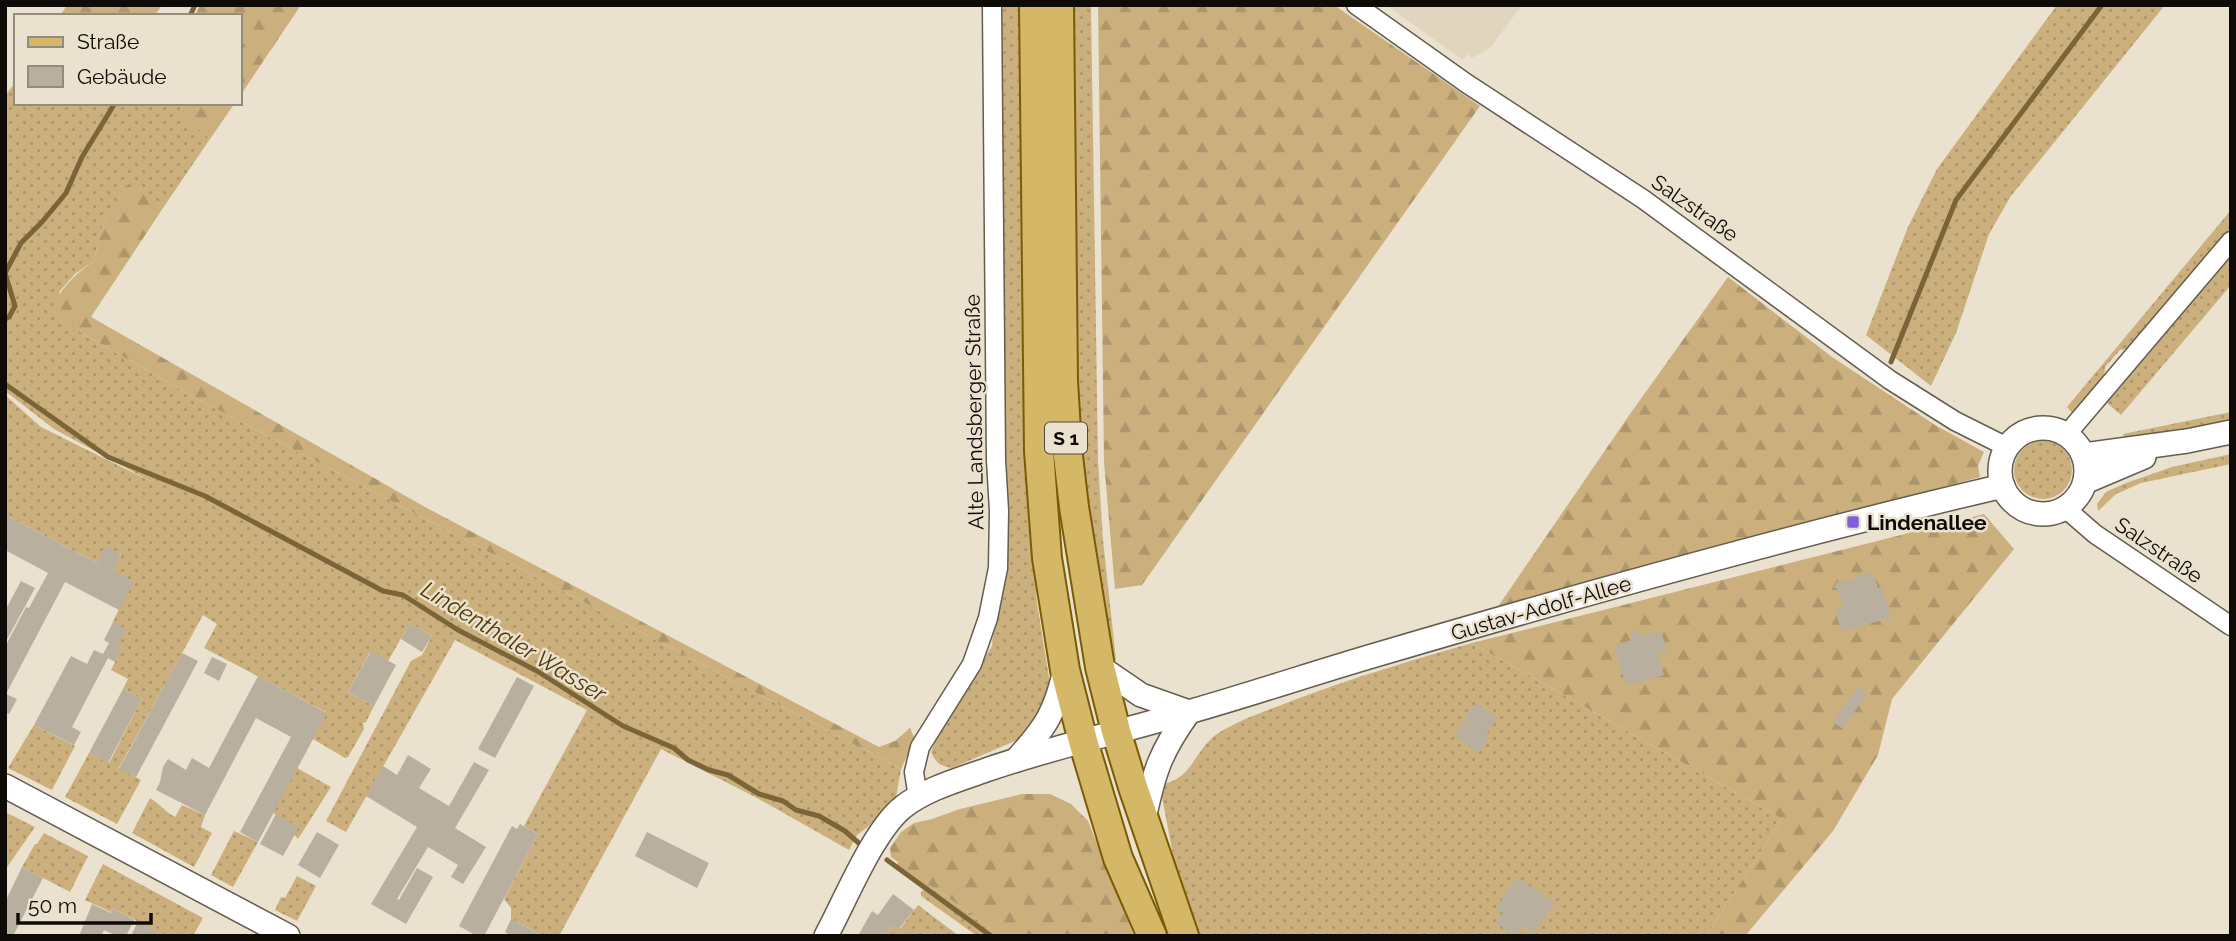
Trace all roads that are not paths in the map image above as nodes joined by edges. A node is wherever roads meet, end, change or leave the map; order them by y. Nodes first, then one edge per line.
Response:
1 (992, 5) edge
2 (1034, 5) edge
3 (1059, 5) edge
4 (1356, 5) edge
5 (2231, 241) edge
6 (2231, 432) edge
7 (2067, 434) junction
8 (2187, 441) junction
9 (2007, 447) junction
10 (2084, 455) junction
11 (2085, 482) junction
12 (2003, 486) junction
13 (2065, 508) junction
14 (2231, 626) edge
15 (1100, 667) junction
16 (1065, 670) junction
17 (1189, 712) junction
18 (1116, 731) junction
19 (1083, 741) junction
20 (1016, 760) junction
21 (5, 786) edge
22 (918, 798) junction
23 (1144, 820) junction
24 (288, 936) edge
25 (827, 936) edge
26 (1152, 936) edge
27 (1184, 936) edge

1 - 22 street, Alte Landsberger Straße
2 - 16 main road, S 1
3 - 15 main road, S 1
4 - 9 street, Salzstraße
5 - 7 street
6 - 8 street
7 - 9 street
7 - 10 street
8 - 10 street
8 - 11 street
9 - 12 street
10 - 11 street
11 - 13 street
12 - 13 street
12 - 17 street, Gustav-Adolf-Allee
13 - 14 street, Salzstraße
15 - 17 street
15 - 18 main road, S 1
16 - 19 main road, S 1
16 - 20 street
17 - 18 street, Gustav-Adolf-Allee
17 - 23 street
18 - 19 street, Gustav-Adolf-Allee
18 - 23 main road, S 1
19 - 20 street, Gustav-Adolf-Allee
19 - 26 main road, S 1
20 - 22 street, Gustav-Adolf-Allee
21 - 24 street
22 - 25 street, Gustav-Adolf-Allee
23 - 27 main road, S 1

